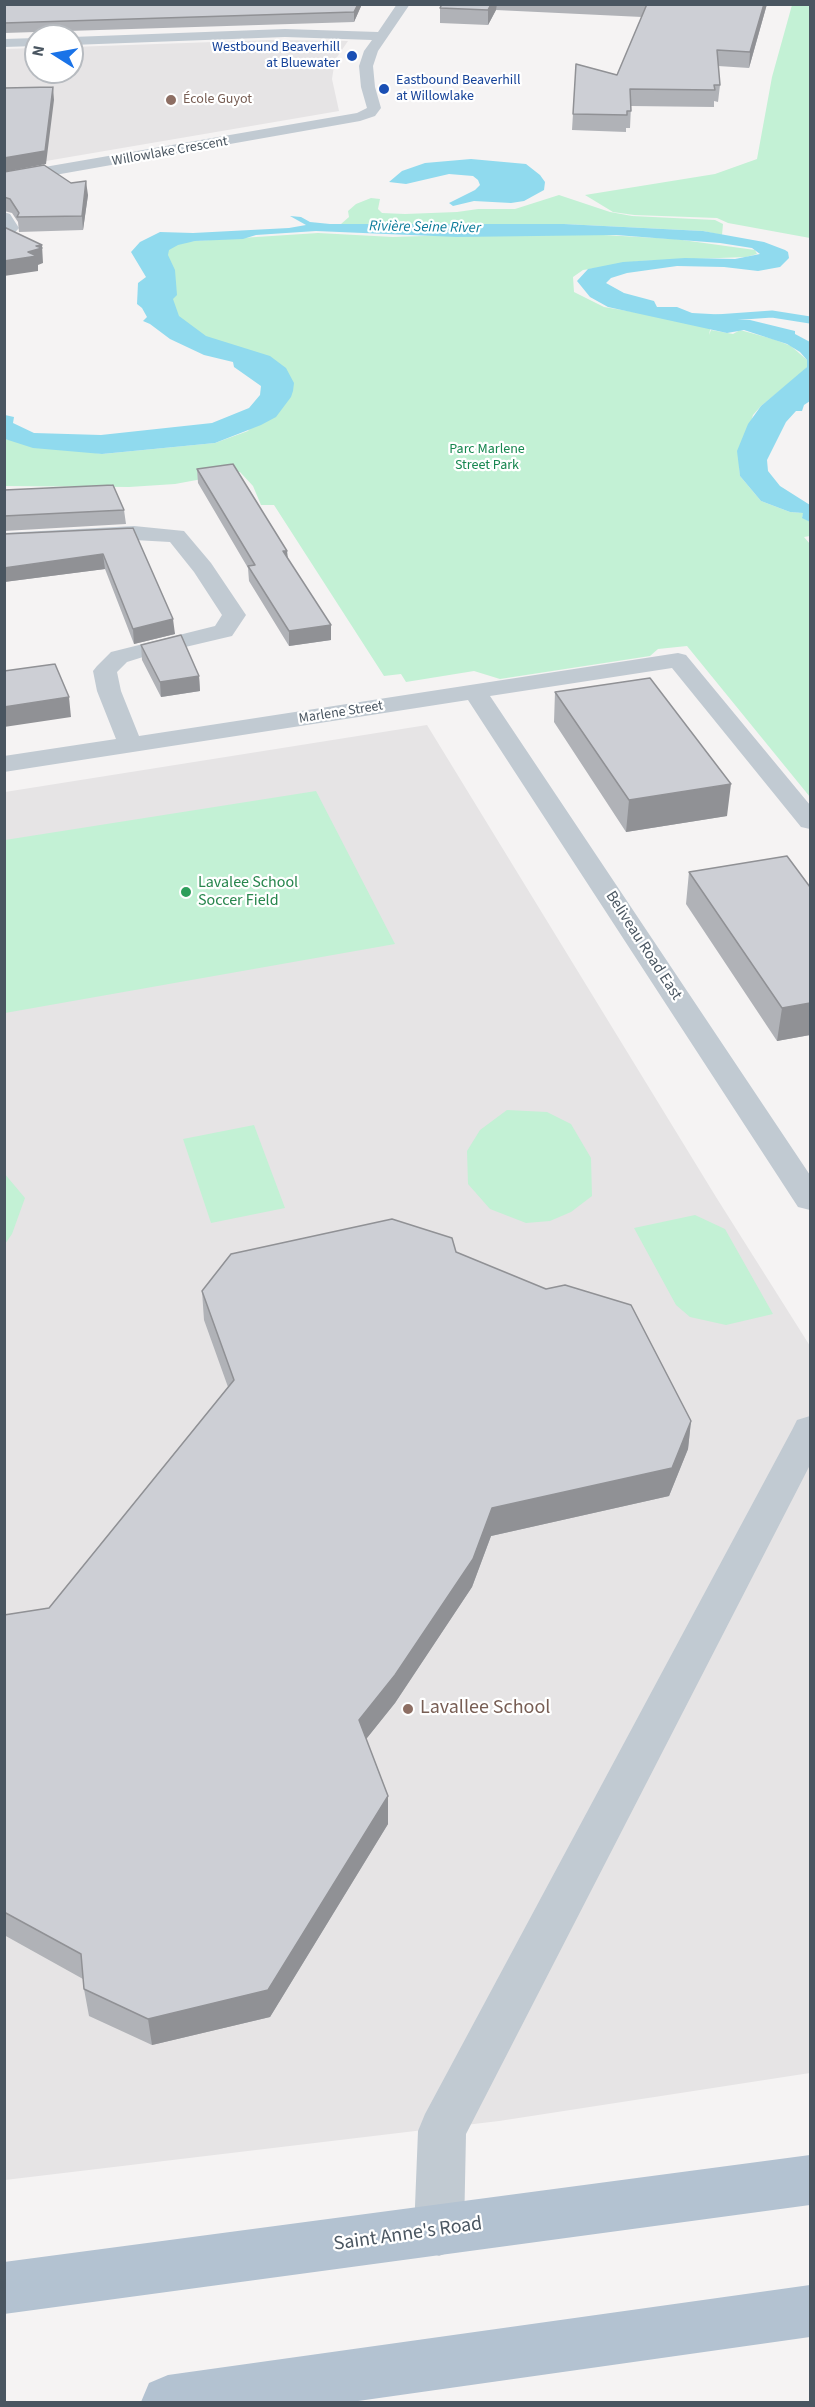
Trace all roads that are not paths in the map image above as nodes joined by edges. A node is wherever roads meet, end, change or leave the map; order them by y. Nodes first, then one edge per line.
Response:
1 (404, 4) edge
2 (379, 36) junction
3 (84, 41) edge
4 (24, 43) edge
5 (4, 44) edge
6 (4, 179) edge
7 (4, 217) edge
8 (4, 234) edge
9 (4, 540) edge
10 (475, 692) junction
11 (131, 746) junction
12 (4, 764) edge
13 (810, 821) edge
14 (810, 1199) edge
15 (810, 1430) edge
16 (810, 2181) edge
17 (439, 2231) junction
18 (4, 2288) edge
19 (810, 2311) edge
20 (168, 2403) edge

1 - 2 street
2 - 3 street
2 - 6 street, Willowlake Crescent
4 - 5 street
7 - 8 street
9 - 11 street
10 - 11 street, Marlene Street
10 - 13 street, Marlene Street
10 - 14 street, Beliveau Road East
11 - 12 street, Marlene Street
15 - 17 street
16 - 17 main road, Saint Anne's Road
17 - 18 main road, Saint Anne's Road
19 - 20 main road

